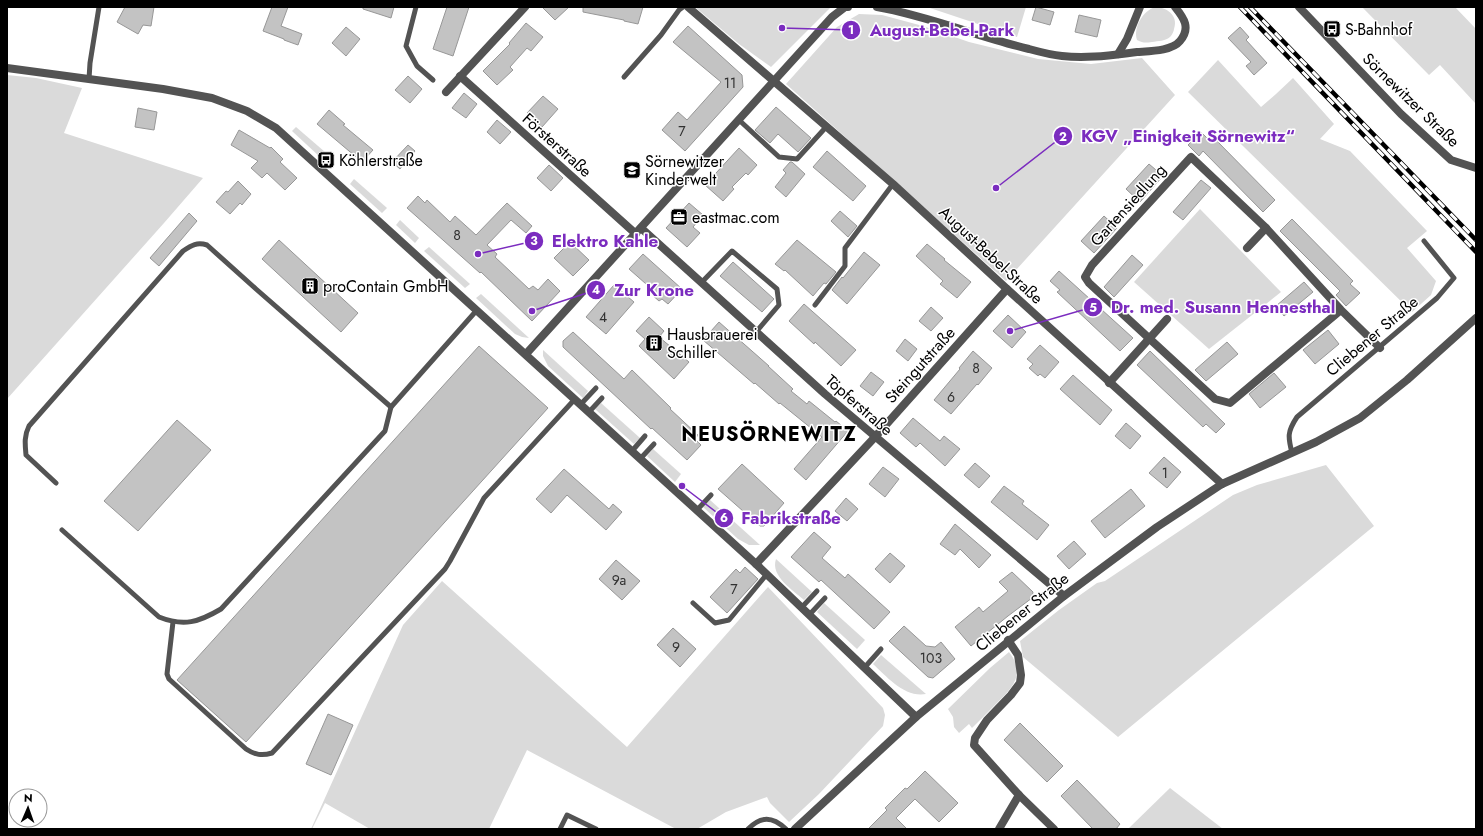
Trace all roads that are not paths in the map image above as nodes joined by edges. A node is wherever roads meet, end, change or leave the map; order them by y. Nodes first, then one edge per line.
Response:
1 (100, 7) edge
2 (416, 7) edge
3 (525, 7) edge
4 (683, 7) edge
5 (688, 7) edge
6 (848, 7) edge
7 (877, 7) edge
8 (1140, 7) edge
9 (1175, 7) edge
10 (1299, 7) edge
11 (1118, 54) junction
12 (7, 68) edge
13 (460, 76) junction
14 (624, 77) dead end
15 (89, 79) junction
16 (433, 80) dead end
17 (774, 81) junction
18 (446, 92) dead end
19 (739, 120) junction
20 (827, 126) junction
21 (1476, 168) edge
22 (893, 184) junction
23 (1266, 228) junction
24 (639, 231) junction
25 (1424, 241) dead end
26 (1247, 248) dead end
27 (701, 283) junction
28 (1007, 289) junction
29 (815, 305) dead end
30 (477, 310) junction
31 (1342, 310) junction
32 (1476, 318) edge
33 (1167, 319) dead end
34 (756, 332) junction
35 (1149, 339) junction
36 (1380, 348) junction
37 (526, 354) junction
38 (1110, 383) junction
39 (596, 388) dead end
40 (602, 398) dead end
41 (578, 402) junction
42 (391, 407) junction
43 (589, 412) junction
44 (645, 436) dead end
45 (875, 436) junction
46 (654, 444) dead end
47 (632, 451) junction
48 (1292, 453) junction
49 (640, 459) junction
50 (56, 483) dead end
51 (1222, 484) junction
52 (711, 495) dead end
53 (697, 510) junction
54 (62, 530) dead end
55 (756, 564) junction
56 (767, 574) junction
57 (817, 591) dead end
58 (1064, 596) junction
59 (825, 598) dead end
60 (693, 603) dead end
61 (802, 607) junction
62 (810, 614) junction
63 (173, 622) junction
64 (1008, 640) junction
65 (881, 649) dead end
66 (865, 667) junction
67 (916, 717) junction
68 (1019, 794) junction
69 (560, 829) edge
70 (596, 829) edge
71 (748, 829) edge
72 (786, 829) edge
73 (795, 829) edge
74 (999, 829) edge
75 (1054, 829) edge

1 - 15 lane
2 - 16 lane
3 - 13 street
4 - 14 lane
5 - 17 street
6 - 17 street
7 - 11 street
8 - 11 street
9 - 11 street
10 - 21 street, Sörnewitzer Straße
12 - 15 street
13 - 18 street
13 - 24 street, Försterstraße
15 - 30 street
17 - 19 street
17 - 20 street, August-Bebel-Straße
19 - 20 lane
19 - 24 street
20 - 22 street, August-Bebel-Straße
22 - 28 street, August-Bebel-Straße
22 - 29 lane
23 - 26 street
23 - 31 street, Gartensiedlung
23 - 35 street, Gartensiedlung
24 - 27 street, Töpferstraße
24 - 37 street
25 - 36 lane, Cliebener Straße
27 - 34 street, Töpferstraße
27 - 34 lane
28 - 38 street, August-Bebel-Straße
28 - 45 street, Steingutstraße
30 - 37 street
30 - 42 lane
31 - 35 street, Gartensiedlung
31 - 36 street, Gartensiedlung
32 - 48 street, Cliebener Straße
33 - 35 street
34 - 45 street, Töpferstraße
35 - 38 street
36 - 48 lane, Cliebener Straße
37 - 41 street
38 - 51 street, August-Bebel-Straße
39 - 41 lane
40 - 43 lane
41 - 43 street
41 - 63 lane
42 - 50 lane
42 - 63 lane
43 - 47 street
44 - 47 lane
45 - 55 street, Steingutstraße
45 - 58 street, Töpferstraße
46 - 49 lane
47 - 49 street
48 - 51 street, Cliebener Straße
49 - 53 street
51 - 58 street, Cliebener Straße
52 - 53 lane
53 - 55 street
54 - 63 lane
55 - 56 street
56 - 60 lane
56 - 61 street
57 - 61 lane
58 - 64 street, Cliebener Straße
59 - 62 lane
61 - 62 street
62 - 66 street
64 - 67 street, Cliebener Straße
64 - 68 street
65 - 66 lane
66 - 67 street
67 - 73 street, Cliebener Straße
68 - 74 street
68 - 75 street
69 - 70 lane
71 - 72 lane

